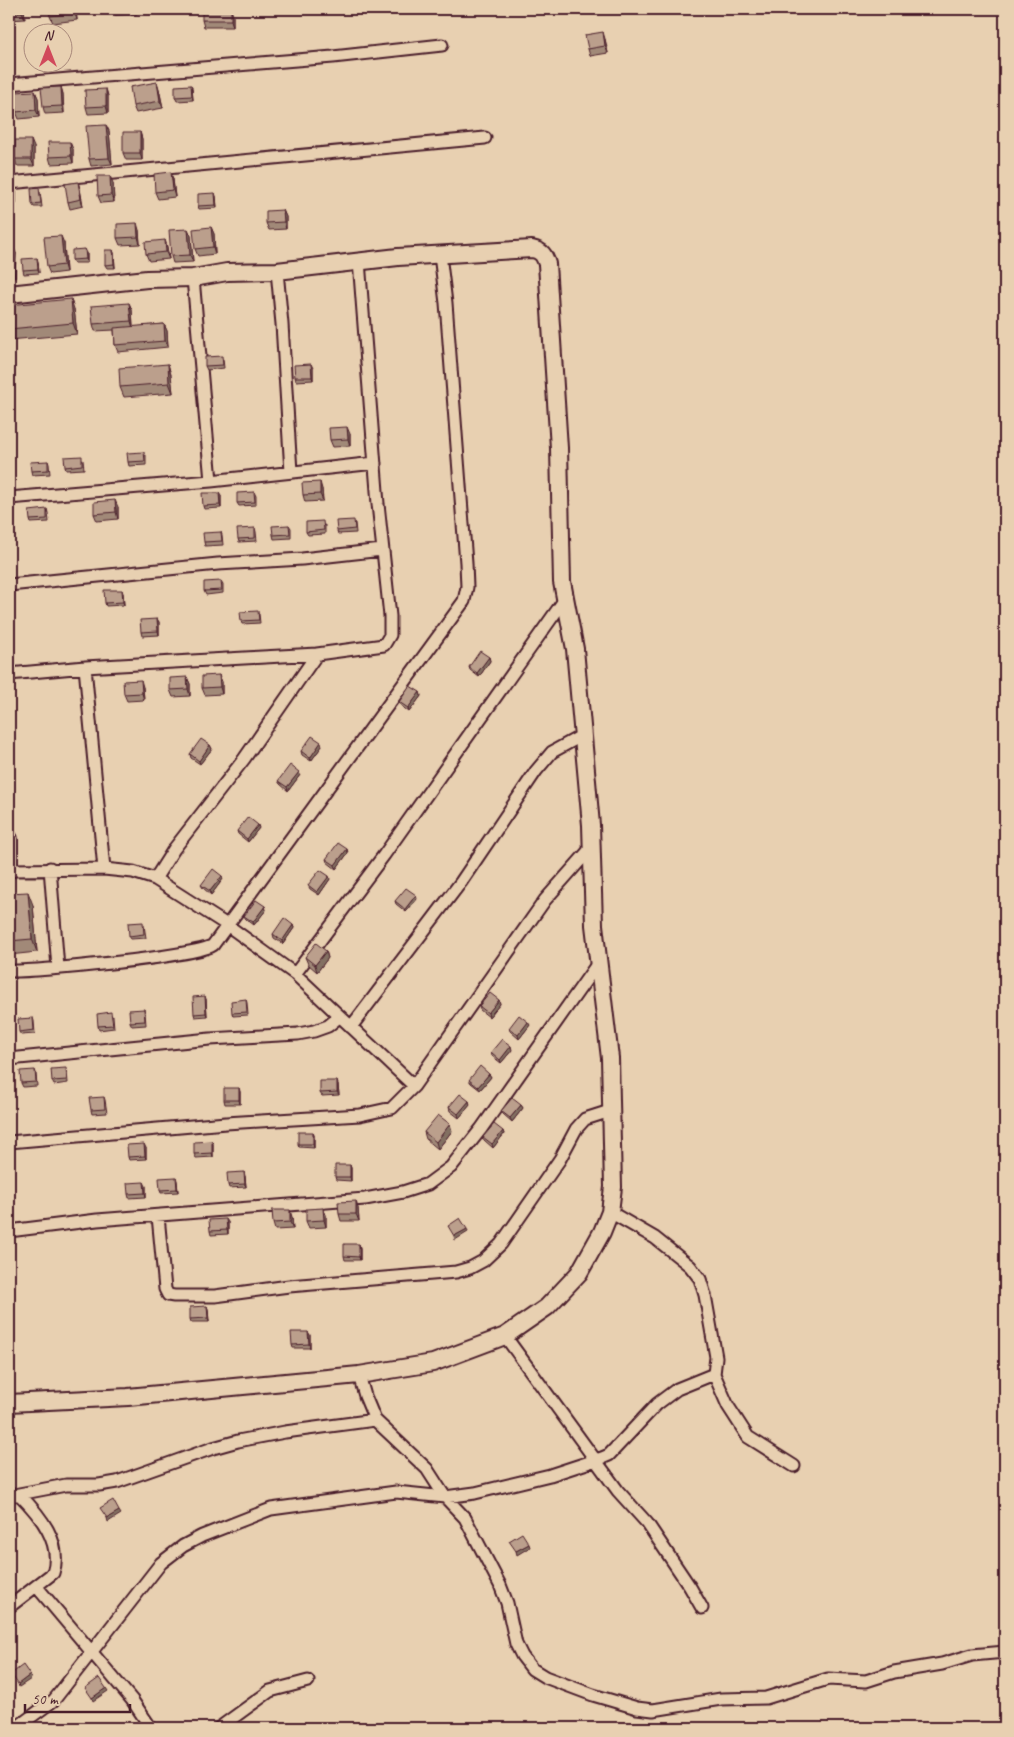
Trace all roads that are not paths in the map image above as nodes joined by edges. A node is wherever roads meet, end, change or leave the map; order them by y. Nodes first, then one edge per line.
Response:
1 (442, 45) dead end
2 (9, 84) edge
3 (485, 138) dead end
4 (9, 183) edge
5 (440, 255) junction
6 (359, 261) junction
7 (277, 270) junction
8 (193, 278) junction
9 (9, 294) edge
10 (375, 462) junction
11 (291, 472) junction
12 (211, 481) junction
13 (9, 498) edge
14 (382, 550) junction
15 (9, 585) edge
16 (565, 600) junction
17 (317, 654) junction
18 (85, 667) junction
19 (9, 674) edge
20 (583, 735) junction
21 (9, 839) edge
22 (592, 847) junction
23 (50, 868) junction
24 (104, 869) junction
25 (10, 870) edge
26 (155, 879) junction
27 (227, 925) junction
28 (598, 963) junction
29 (58, 968) junction
30 (9, 971) edge
31 (295, 974) junction
32 (339, 1017) junction
33 (351, 1027) junction
34 (9, 1059) edge
35 (414, 1086) junction
36 (610, 1111) junction
37 (9, 1142) edge
38 (610, 1212) junction
39 (158, 1216) junction
40 (9, 1231) edge
41 (505, 1336) junction
42 (714, 1374) junction
43 (360, 1375) junction
44 (9, 1403) edge
45 (375, 1420) junction
46 (594, 1459) junction
47 (794, 1466) dead end
48 (14, 1495) edge
49 (445, 1497) junction
50 (37, 1587) junction
51 (9, 1607) edge
52 (702, 1608) dead end
53 (91, 1652) junction
54 (1005, 1652) edge
55 (308, 1681) dead end
56 (16, 1728) edge
57 (151, 1728) edge
58 (219, 1728) edge

1 - 2 street
3 - 4 street
5 - 6 street
5 - 16 street
5 - 27 street
6 - 7 street
6 - 10 street
7 - 8 street
7 - 11 street
8 - 9 street
8 - 12 street
10 - 11 street
10 - 14 street
11 - 12 street
12 - 13 street
14 - 15 street
14 - 17 street
16 - 20 street
16 - 31 street
17 - 18 street
17 - 26 street
18 - 19 street
18 - 24 street
20 - 22 street
20 - 33 street
21 - 25 street
22 - 28 street
22 - 35 street
23 - 24 street
23 - 25 street
23 - 29 street
24 - 26 street
26 - 27 street
27 - 29 street
27 - 31 street
28 - 36 street
28 - 39 street
29 - 30 street
31 - 32 street
32 - 33 street
32 - 34 street
33 - 35 street
35 - 37 street
36 - 38 street
36 - 39 street
38 - 41 street
38 - 42 street
39 - 40 street
41 - 43 street
41 - 46 street
42 - 46 street
42 - 47 street
43 - 44 street
43 - 45 street
45 - 48 street
45 - 49 street
46 - 49 street
46 - 52 street
48 - 50 street
49 - 53 street
49 - 54 street
50 - 51 street
50 - 53 street
53 - 56 street
53 - 57 street
55 - 58 street

